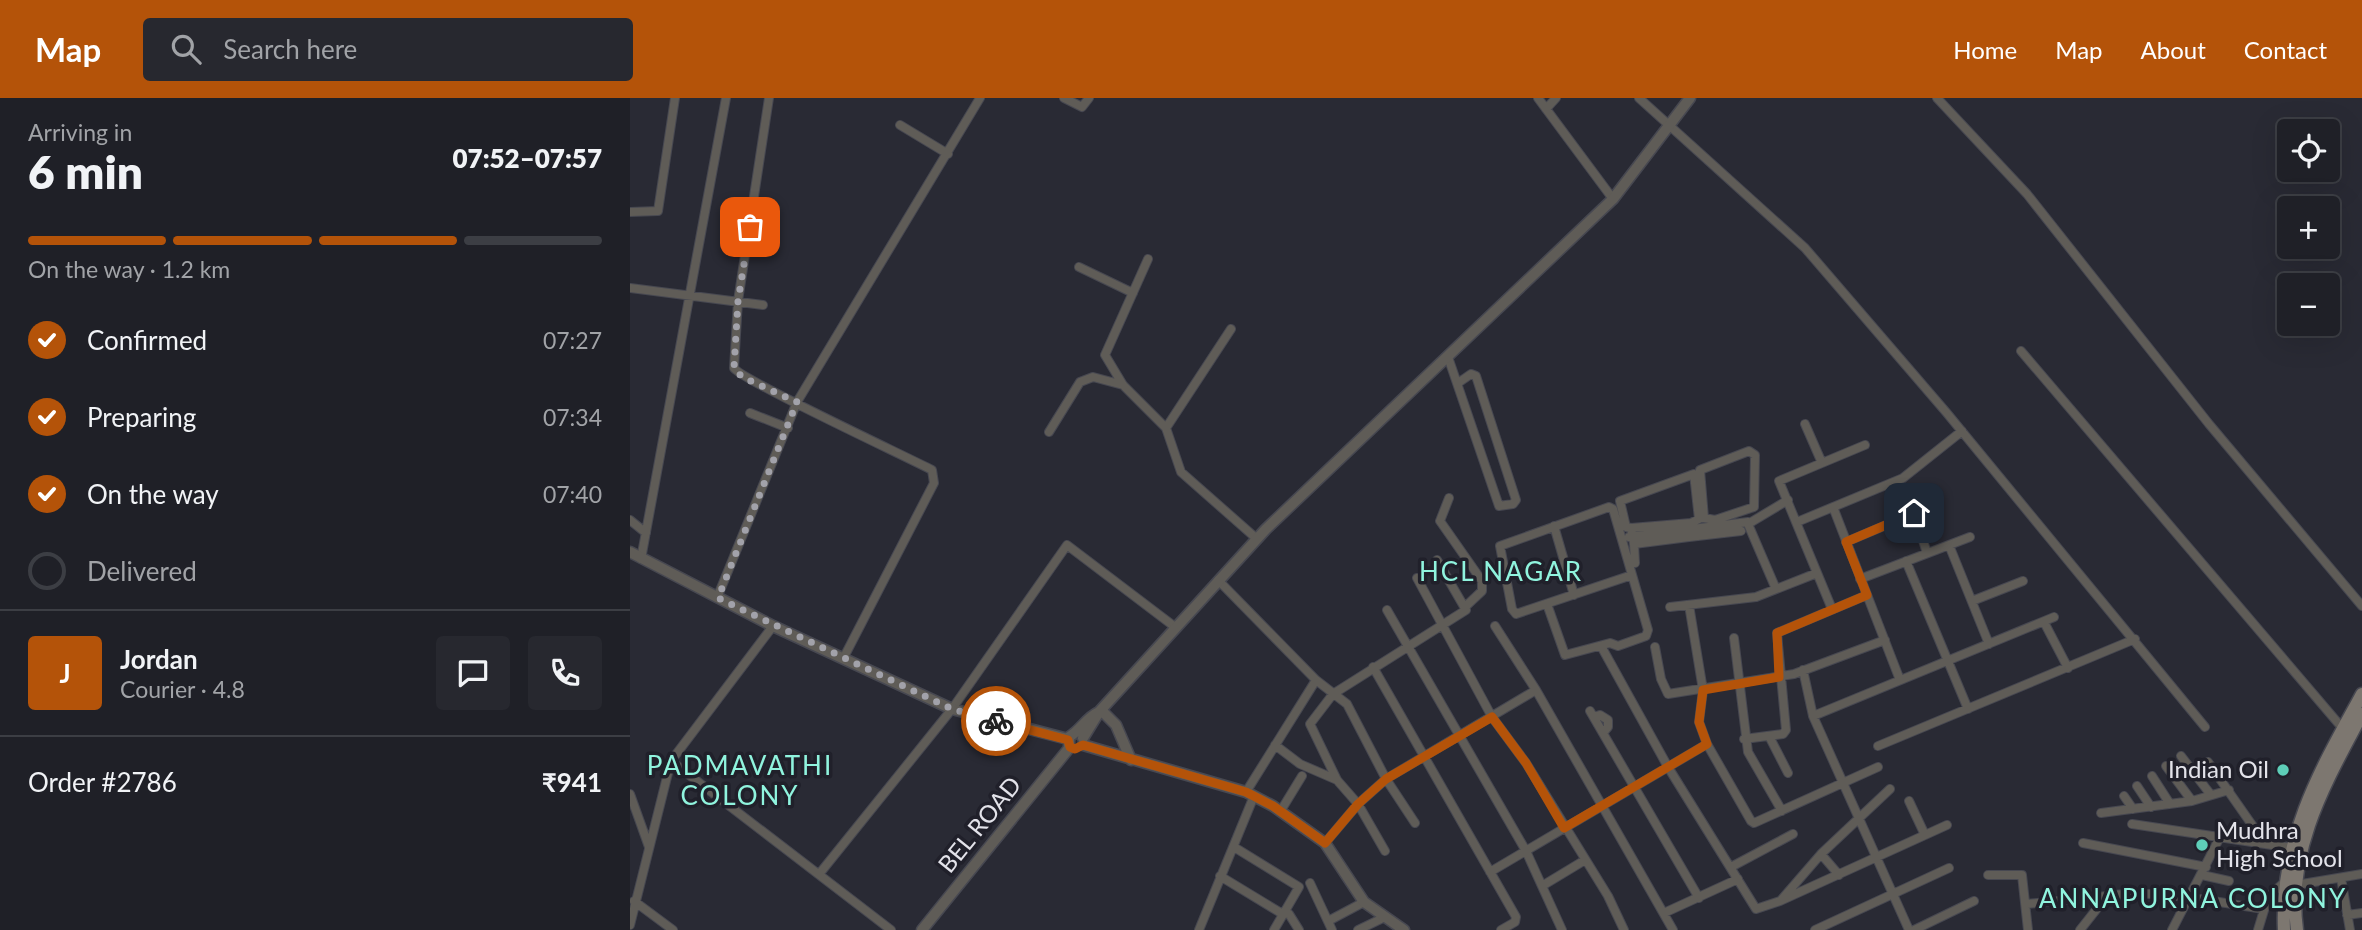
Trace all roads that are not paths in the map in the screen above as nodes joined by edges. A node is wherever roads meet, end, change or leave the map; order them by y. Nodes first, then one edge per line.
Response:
1 (675, 98) edge
2 (726, 98) edge
3 (769, 98) edge
4 (980, 98) edge
5 (1064, 98) edge
6 (1089, 98) edge
7 (1538, 98) edge
8 (1556, 98) edge
9 (1639, 98) edge
10 (1689, 98) edge
11 (1937, 98) edge
12 (1546, 109) junction
13 (900, 125) dead end
14 (1669, 125) junction
15 (948, 154) junction
16 (1613, 199) junction
17 (630, 212) edge
18 (1148, 259) dead end
19 (1079, 267) dead end
20 (630, 288) edge
21 (1133, 293) junction
22 (692, 295) junction
23 (738, 301) junction
24 (763, 305) dead end
25 (1231, 329) dead end
26 (2021, 351) dead end
27 (1448, 357) junction
28 (1458, 383) junction
29 (1122, 385) junction
30 (797, 402) junction
31 (750, 413) dead end
32 (1805, 424) dead end
33 (1166, 428) junction
34 (788, 429) junction
35 (1962, 431) junction
36 (1049, 432) dead end
37 (1865, 444) dead end
38 (1822, 463) junction
39 (1449, 498) dead end
40 (1788, 500) junction
41 (1936, 504) dead end
42 (1833, 507) junction
43 (1914, 513) junction
44 (630, 520) edge
45 (1748, 522) junction
46 (1797, 522) junction
47 (1715, 523) junction
48 (1554, 526) junction
49 (1690, 530) junction
50 (1741, 531) dead end
51 (646, 533) junction
52 (1633, 536) junction
53 (1970, 537) dead end
54 (1257, 539) junction
55 (1621, 539) junction
56 (1846, 542) junction
57 (1949, 545) junction
58 (630, 552) edge
59 (1927, 553) junction
60 (641, 559) junction
61 (1437, 560) dead end
62 (1906, 561) junction
63 (1635, 563) dead end
64 (1817, 573) junction
65 (1632, 575) junction
66 (1417, 578) dead end
67 (1860, 579) junction
68 (1218, 580) junction
69 (2023, 581) dead end
70 (1776, 589) junction
71 (1574, 594) junction
72 (1867, 595) junction
73 (718, 598) junction
74 (1972, 601) junction
75 (1548, 604) junction
76 (1689, 605) junction
77 (1466, 606) junction
78 (2362, 606) edge
79 (1670, 607) dead end
80 (1832, 609) junction
81 (1387, 610) dead end
82 (2054, 617) dead end
83 (2044, 622) junction
84 (1444, 625) junction
85 (773, 626) junction
86 (1495, 626) dead end
87 (1175, 627) junction
88 (1734, 638) dead end
89 (2135, 639) junction
90 (1885, 640) junction
91 (1989, 644) junction
92 (1408, 646) junction
93 (1601, 646) junction
94 (1655, 647) dead end
95 (843, 659) junction
96 (1947, 661) junction
97 (1373, 667) junction
98 (2068, 668) junction
99 (1803, 670) junction
100 (1779, 677) junction
101 (1316, 680) junction
102 (1900, 680) junction
103 (1739, 685) junction
104 (1536, 690) junction
105 (1703, 690) junction
106 (1332, 694) junction
107 (2362, 694) edge
108 (952, 709) junction
109 (1968, 709) junction
110 (1100, 711) junction
111 (1295, 714) junction
112 (1592, 714) dead end
113 (2362, 714) edge
114 (1813, 716) junction
115 (1492, 717) junction
116 (1310, 724) junction
117 (2205, 727) dead end
118 (2347, 732) junction
119 (1462, 735) junction
120 (1769, 736) junction
121 (1744, 739) junction
122 (1076, 742) junction
123 (1707, 744) junction
124 (1275, 745) junction
125 (1878, 746) dead end
126 (1423, 756) junction
127 (2181, 756) dead end
128 (1131, 760) junction
129 (671, 761) junction
130 (2208, 762) dead end
131 (2166, 765) dead end
132 (1668, 767) junction
133 (1878, 767) dead end
134 (1053, 772) junction
135 (1788, 773) dead end
136 (1302, 776) dead end
137 (2152, 776) dead end
138 (1386, 779) junction
139 (1337, 780) junction
140 (1843, 783) junction
141 (2137, 786) dead end
142 (1633, 787) junction
143 (1890, 789) dead end
144 (2229, 790) junction
145 (630, 793) edge
146 (1250, 794) junction
147 (2211, 795) junction
148 (2124, 796) dead end
149 (1909, 801) dead end
150 (2192, 801) junction
151 (1358, 804) junction
152 (2170, 804) junction
153 (1603, 805) junction
154 (2151, 807) junction
155 (2133, 808) junction
156 (1782, 811) junction
157 (1280, 812) junction
158 (2101, 813) dead end
159 (1860, 817) junction
160 (1415, 823) dead end
161 (2132, 824) dead end
162 (1947, 825) dead end
163 (1564, 828) junction
164 (1793, 834) dead end
165 (1925, 835) junction
166 (2220, 837) junction
167 (2264, 842) junction
168 (1325, 843) junction
169 (2083, 843) dead end
170 (649, 847) junction
171 (1234, 847) junction
172 (2292, 848) junction
173 (1526, 850) junction
174 (1385, 851) dead end
175 (1821, 855) junction
176 (1877, 858) junction
177 (1585, 860) junction
178 (1731, 867) junction
179 (1949, 867) dead end
180 (2204, 871) junction
181 (1490, 872) junction
182 (820, 873) junction
183 (2362, 874) edge
184 (1839, 875) junction
185 (1988, 875) dead end
186 (1220, 876) junction
187 (2341, 878) junction
188 (1738, 879) junction
189 (2229, 881) dead end
190 (1310, 883) dead end
191 (2292, 883) junction
192 (1542, 886) junction
193 (1894, 894) junction
194 (2107, 897) junction
195 (1699, 898) junction
196 (2189, 898) junction
197 (634, 901) junction
198 (1780, 901) junction
199 (1974, 901) dead end
200 (1364, 902) junction
201 (2027, 904) junction
202 (2263, 909) junction
203 (1281, 913) junction
204 (1664, 913) junction
205 (2362, 913) edge
206 (2347, 915) junction
207 (1385, 917) junction
208 (1332, 919) dead end
209 (630, 925) edge
210 (673, 930) edge
211 (891, 930) edge
212 (922, 930) edge
213 (929, 930) edge
214 (1199, 930) edge
215 (1274, 930) edge
216 (1300, 930) edge
217 (1332, 930) edge
218 (1358, 930) edge
219 (1404, 930) edge
220 (1501, 930) edge
221 (1562, 930) edge
222 (1624, 930) edge
223 (1673, 930) edge
224 (1815, 930) edge
225 (1912, 930) edge
226 (2028, 930) edge
227 (2080, 930) edge
228 (2172, 930) edge
229 (2258, 930) edge
230 (2284, 930) edge
231 (2297, 930) edge
232 (2350, 930) edge

1 - 17 street
2 - 22 street
3 - 23 street
4 - 15 street
5 - 6 street
7 - 12 street
8 - 12 street
9 - 14 street
10 - 14 street, BEL ROAD
11 - 78 street
12 - 16 street
13 - 15 street
14 - 16 street, BEL ROAD
14 - 35 street
15 - 30 street
16 - 27 street, BEL ROAD
18 - 21 street
19 - 21 street
20 - 22 street
21 - 29 street
22 - 23 street
22 - 51 street
23 - 24 street
23 - 30 street
25 - 33 street
26 - 118 street
27 - 28 street
27 - 54 street, BEL ROAD
28 - 28 street
29 - 33 street
29 - 36 street
30 - 34 street
30 - 95 street
31 - 34 street
32 - 38 street
33 - 54 street
34 - 73 street
35 - 42 street
35 - 89 street
37 - 38 street
38 - 40 street
39 - 77 street
40 - 45 street
40 - 46 street
41 - 43 street
42 - 46 street
42 - 56 street
43 - 56 street
43 - 59 street
44 - 51 street
45 - 47 street
45 - 70 street
46 - 64 street
47 - 47 street
47 - 49 street
48 - 55 street
48 - 71 street
48 - 75 street
49 - 50 street
49 - 52 street
49 - 52 street
51 - 60 street
52 - 55 street
52 - 63 street
53 - 57 street
54 - 68 street, BEL ROAD
55 - 65 street
56 - 67 street
57 - 59 street
57 - 74 street
58 - 60 street
59 - 62 street
60 - 73 street
61 - 77 street
62 - 67 street
62 - 96 street
64 - 70 street
64 - 80 street
65 - 71 street
65 - 93 street
66 - 84 street
67 - 72 street
68 - 87 street, BEL ROAD
68 - 101 street
69 - 74 street
70 - 76 street
71 - 75 street
72 - 80 street
72 - 90 street
73 - 85 street
74 - 91 street
75 - 93 street
76 - 79 street
76 - 105 street
77 - 84 street
80 - 100 street
81 - 92 street
82 - 83 street
83 - 91 street
83 - 98 street
84 - 92 street
84 - 115 street
85 - 95 street
85 - 129 street
86 - 104 street
87 - 108 street
87 - 110 street, BEL ROAD
88 - 103 street
89 - 98 street
89 - 117 street
90 - 99 street
90 - 102 street
91 - 96 street
92 - 97 street
92 - 119 street
93 - 132 street
94 - 105 street
95 - 108 street
96 - 102 street
96 - 109 street
97 - 106 street
97 - 126 street
98 - 109 street
99 - 100 street
99 - 114 street
100 - 103 street
100 - 120 street
101 - 106 street
101 - 111 street
102 - 114 street
103 - 105 street
103 - 121 street
104 - 115 street
104 - 153 street
105 - 123 street
106 - 116 street
106 - 138 street
107 - 118 main road
108 - 122 street
108 - 182 street
109 - 125 street
110 - 122 street, BEL ROAD
110 - 128 street
111 - 116 street
111 - 124 street
112 - 142 street
113 - 118 main road
114 - 140 street
115 - 119 street
115 - 163 street
116 - 139 street
118 - 172 main road
118 - 191 main road
119 - 126 street
119 - 173 street
120 - 121 street
120 - 135 street
121 - 156 street
122 - 128 street
122 - 134 street, BEL ROAD
123 - 132 street
123 - 156 street
124 - 139 street
124 - 146 street
126 - 138 street
126 - 181 street
127 - 147 street
128 - 146 street
129 - 170 street
129 - 182 street
130 - 144 street
131 - 150 street
132 - 142 street
132 - 178 street
133 - 140 street
134 - 212 street, BEL ROAD
134 - 213 street, BEL ROAD
136 - 157 street
137 - 152 street
138 - 151 street
138 - 160 street
139 - 151 street
140 - 156 street
140 - 159 street
141 - 154 street
142 - 153 street
142 - 195 street
143 - 159 street
144 - 147 street
144 - 167 street
145 - 170 street
146 - 157 street
146 - 171 street
147 - 150 street
148 - 155 street
149 - 165 street
150 - 152 street
151 - 168 street
151 - 174 street
152 - 154 street
153 - 163 street
153 - 204 street
154 - 155 street
155 - 158 street
157 - 168 street
159 - 175 street
159 - 176 street
161 - 166 street
162 - 165 street
163 - 173 street
163 - 177 street
164 - 178 street
165 - 176 street
166 - 167 street
166 - 180 street
167 - 172 street
168 - 200 street
169 - 180 street
170 - 197 street
171 - 186 street
171 - 203 street
172 - 191 main road
173 - 181 street
173 - 192 street
175 - 184 street
175 - 198 street
176 - 184 street
176 - 193 street
177 - 192 street
177 - 222 street
178 - 188 street
179 - 193 street
180 - 189 street
180 - 196 street
181 - 220 street
182 - 211 street
183 - 187 street
184 - 198 street
185 - 201 street
186 - 203 street
186 - 214 street
187 - 191 street
187 - 206 street
188 - 195 street
188 - 198 street
190 - 217 street
191 - 202 street
191 - 230 main road
191 - 231 main road
192 - 221 street
193 - 224 street
193 - 225 street
194 - 196 street
194 - 201 street
194 - 227 street
195 - 204 street
196 - 202 street
196 - 228 street
197 - 209 street
197 - 210 street
199 - 225 street
200 - 207 street
200 - 208 street
201 - 226 street
202 - 229 street
203 - 215 street
203 - 216 street
204 - 223 street
205 - 206 street
206 - 232 street
207 - 218 street
207 - 219 street

